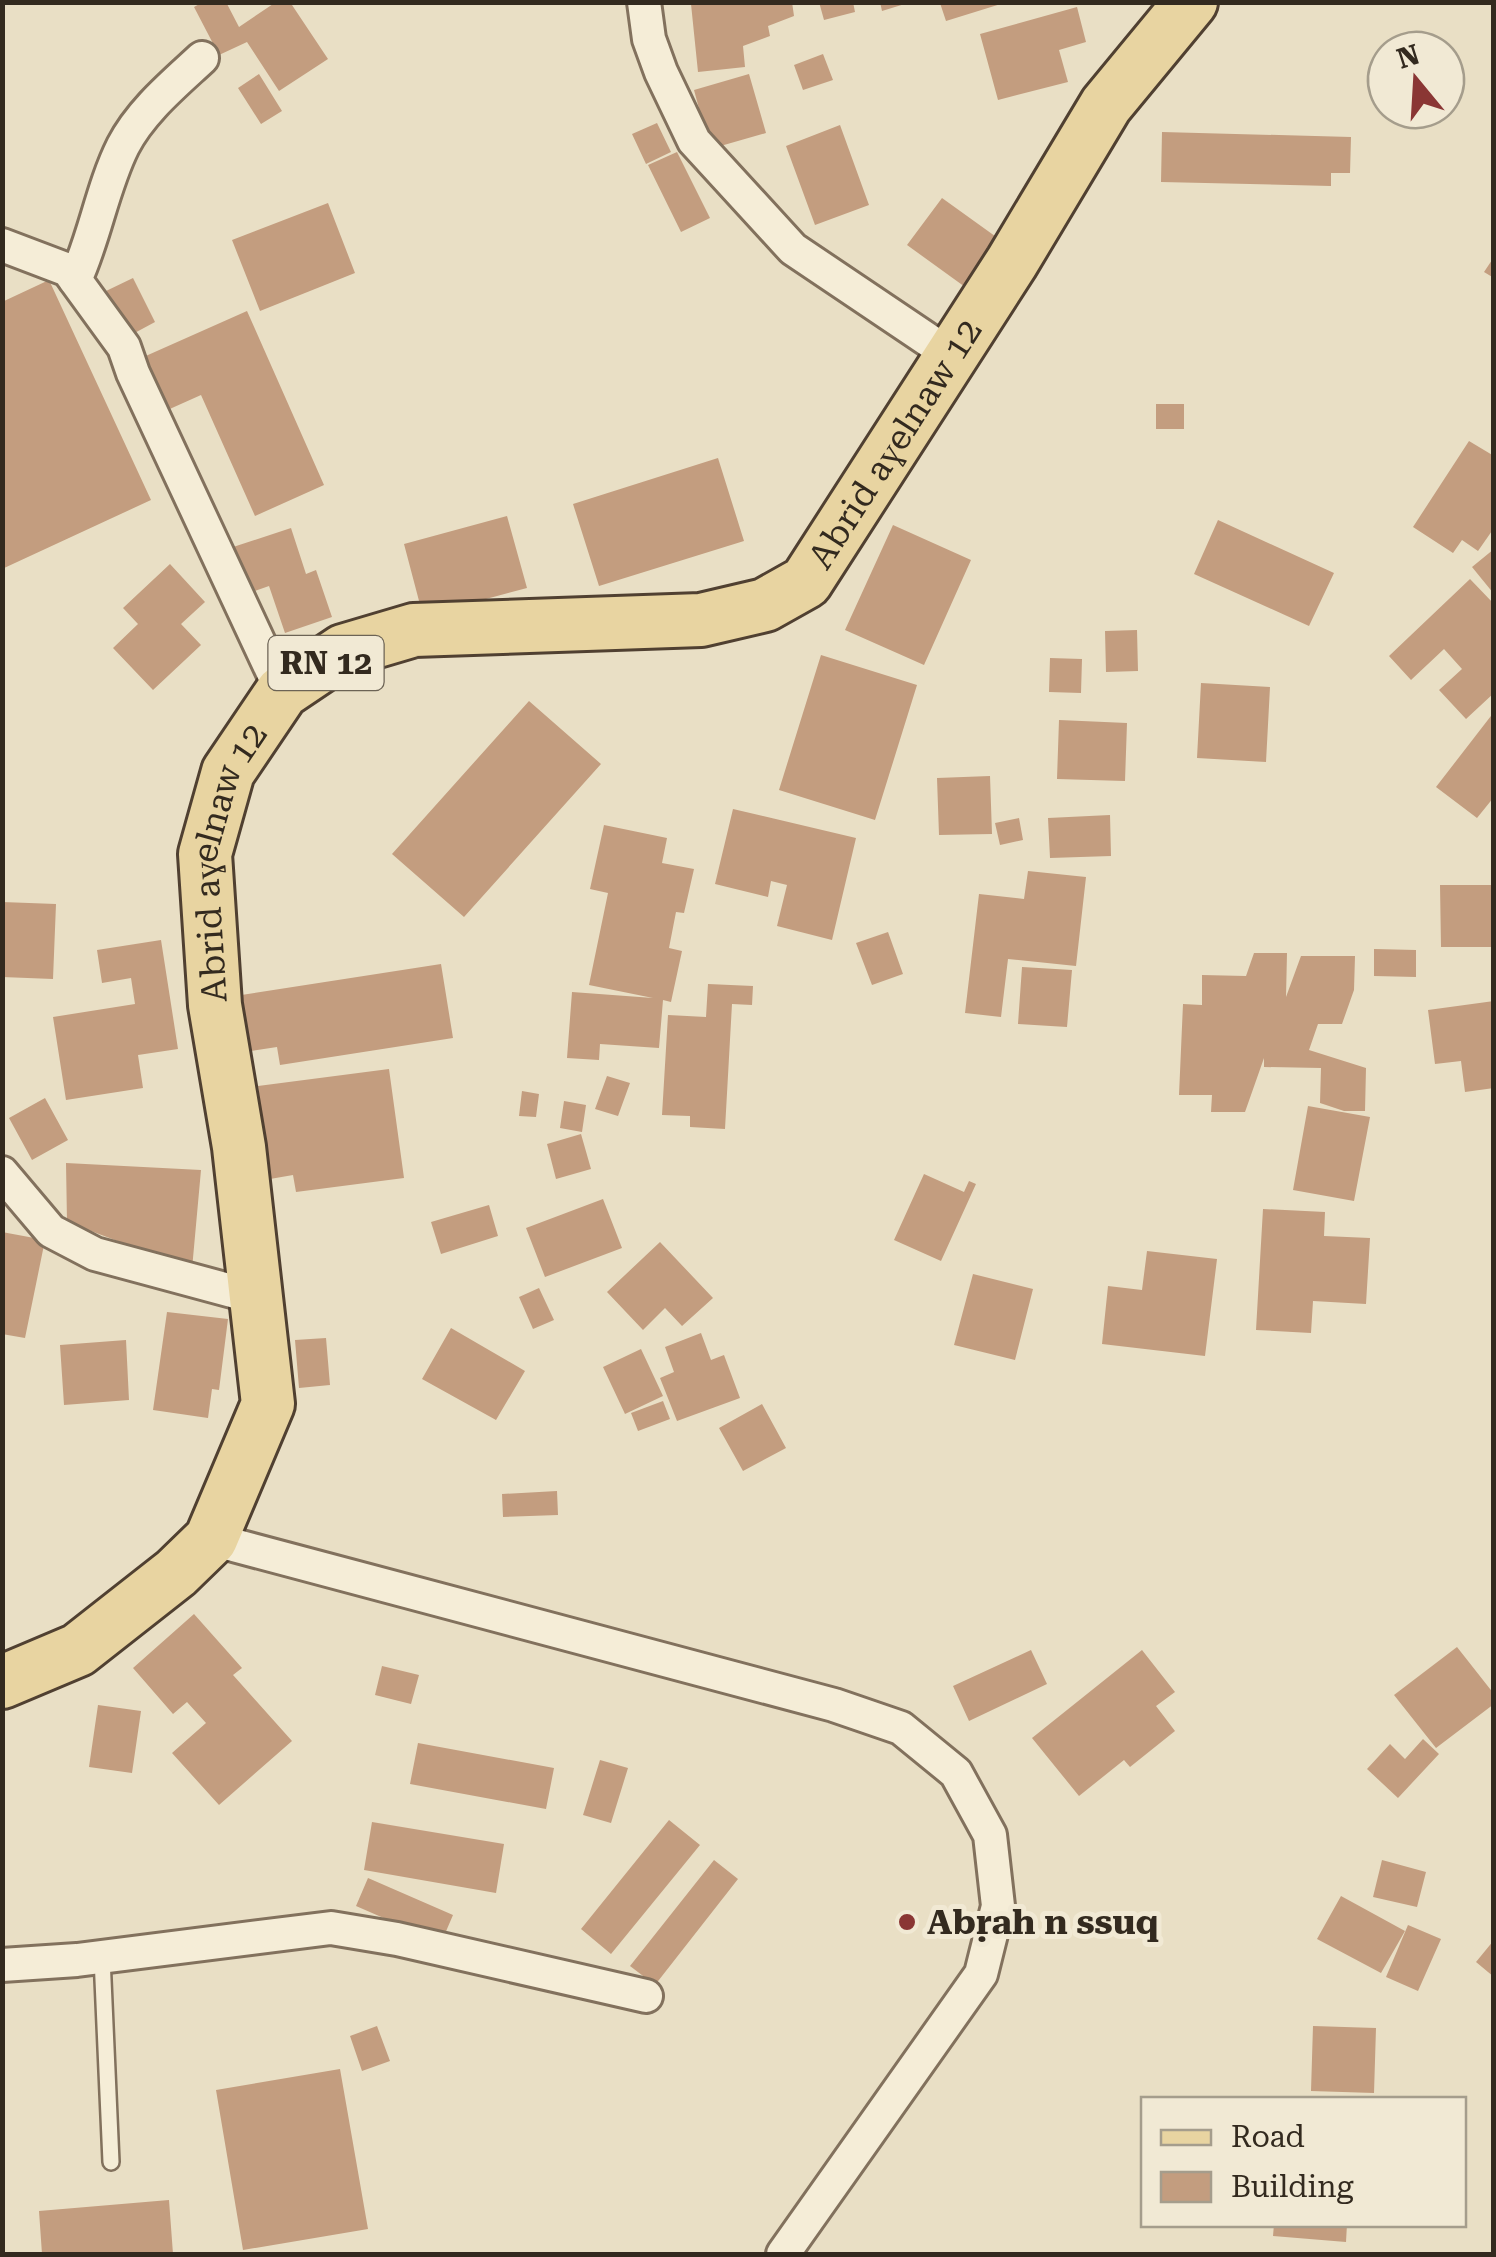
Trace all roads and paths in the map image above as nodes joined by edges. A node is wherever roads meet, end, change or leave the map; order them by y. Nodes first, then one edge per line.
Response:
1 (644, 2) edge
2 (1191, 2) edge
3 (202, 58) dead end
4 (2, 245) edge
5 (75, 280) junction
6 (952, 356) junction
7 (282, 692) junction
8 (2, 1173) edge
9 (258, 1298) junction
10 (211, 1539) junction
11 (2, 1682) edge
12 (102, 1957) junction
13 (2, 1965) edge
14 (646, 1996) dead end
15 (112, 2162) dead end
16 (783, 2254) edge

1 - 6 street
2 - 6 main road, Abrid aɣelnaw 12 / RN 12
3 - 5 street
4 - 5 street
5 - 7 street
6 - 7 main road, Abrid aɣelnaw 12 / RN 12
7 - 9 main road, Abrid aɣelnaw 12 / RN 12
8 - 9 street
9 - 10 main road, Abrid aɣelnaw 12 / RN 12
10 - 11 main road, Abrid aɣelnaw 12 / RN 12
10 - 16 street
12 - 13 street
12 - 14 street
12 - 15 lane

